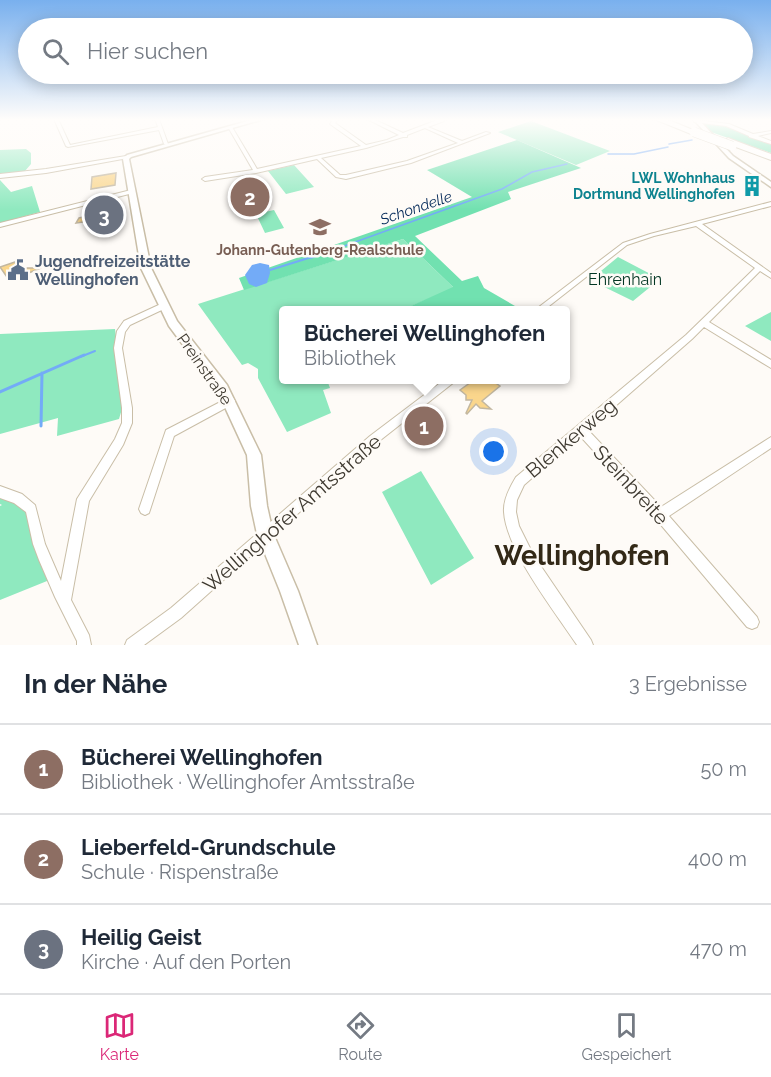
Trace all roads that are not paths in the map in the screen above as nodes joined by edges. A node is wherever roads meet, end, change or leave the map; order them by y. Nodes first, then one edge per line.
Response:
1 (150, 149) edge
2 (243, 149) edge
3 (357, 149) edge
4 (445, 149) edge
5 (721, 149) edge
6 (747, 149) edge
7 (126, 157) junction
8 (319, 158) junction
9 (771, 158) edge
10 (256, 171) junction
11 (0, 176) edge
12 (205, 178) dead end
13 (771, 185) edge
14 (131, 192) junction
15 (771, 204) edge
16 (696, 224) junction
17 (0, 225) edge
18 (759, 268) junction
19 (771, 276) edge
20 (163, 306) junction
21 (545, 306) edge
22 (704, 323) junction
23 (771, 364) edge
24 (445, 384) edge
25 (230, 401) junction
26 (581, 430) junction
27 (771, 442) edge
28 (0, 492) edge
29 (145, 509) dead end
30 (660, 515) junction
31 (265, 534) junction
32 (64, 599) junction
33 (752, 622) dead end
34 (84, 645) edge
35 (132, 645) edge
36 (308, 645) edge
37 (586, 645) edge

1 - 7 street
2 - 10 street
3 - 8 street
4 - 8 street
5 - 13 street
6 - 9 highway, bridge
7 - 11 street
7 - 14 street, Preinstraße
8 - 10 street
10 - 12 street
14 - 17 street
14 - 20 street, Preinstraße
15 - 16 street
16 - 18 street
16 - 21 street
18 - 19 street
18 - 22 street, Blenkerweg
20 - 25 street, Preinstraße
20 - 32 street
22 - 23 street
22 - 26 street, Blenkerweg
24 - 31 street, Wellinghofer Amtsstraße
25 - 29 street
25 - 31 street, Preinstraße
26 - 30 street, Steinbreite
26 - 37 street, Blenkerweg
27 - 30 street
28 - 32 street
30 - 33 street, Steinbreite
31 - 35 street, Wellinghofer Amtsstraße
31 - 36 street, Preinstraße
32 - 34 street

